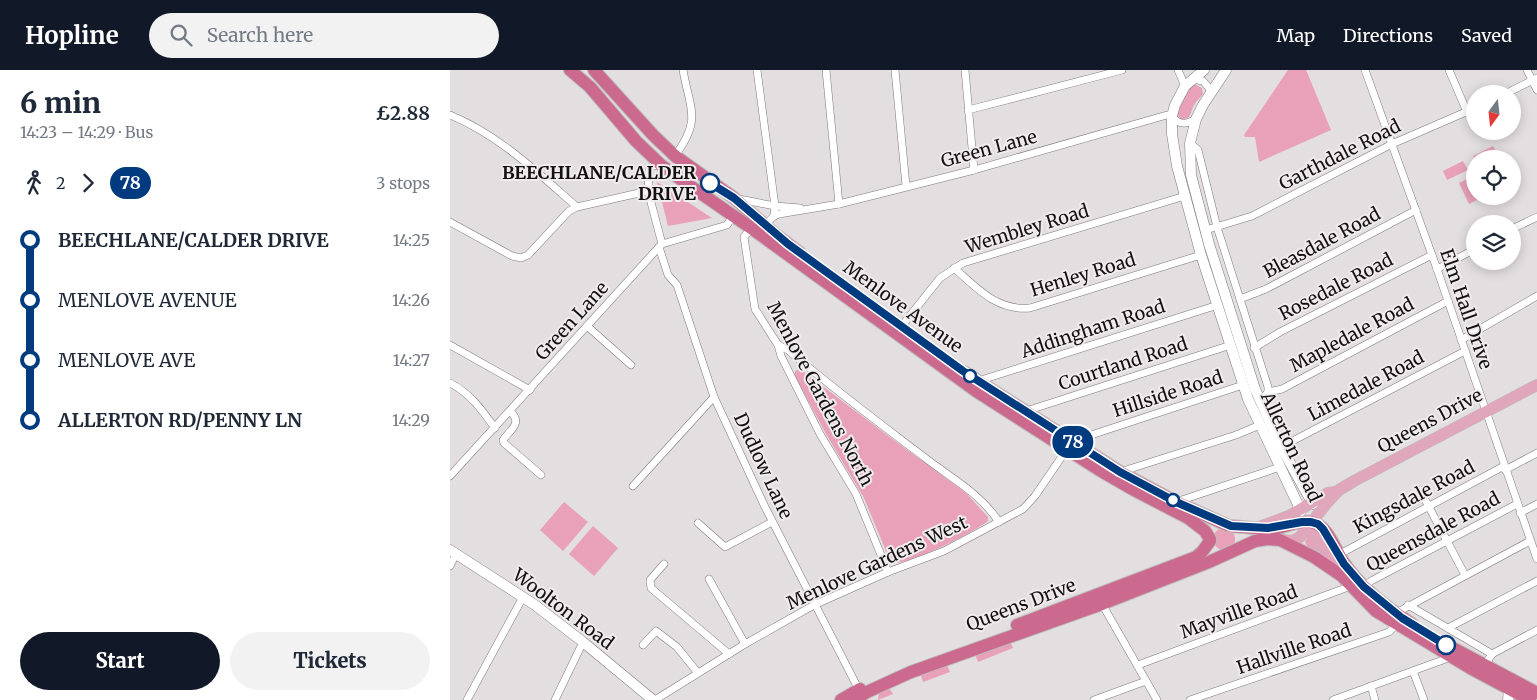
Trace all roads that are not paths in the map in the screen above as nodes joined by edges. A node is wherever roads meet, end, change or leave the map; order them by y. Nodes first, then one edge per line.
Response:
1 (570, 70) edge
2 (594, 70) edge
3 (683, 70) edge
4 (758, 70) edge
5 (826, 70) edge
6 (895, 70) edge
7 (965, 70) edge
8 (1122, 70) edge
9 (1178, 70) edge
10 (1204, 70) edge
11 (1226, 70) edge
12 (1365, 70) edge
13 (1449, 70) edge
14 (1527, 70) edge
15 (1193, 79) junction
16 (1535, 80) edge
17 (1185, 86) junction
18 (1521, 86) edge
19 (1537, 90) edge
20 (1210, 94) junction
21 (968, 110) junction
22 (1466, 112) joint
23 (450, 115) edge
24 (1172, 116) junction
25 (1196, 119) junction
26 (1190, 143) junction
27 (1392, 144) junction
28 (675, 156) junction
29 (661, 165) junction
30 (974, 170) junction
31 (906, 186) junction
32 (648, 191) junction
33 (1185, 196) junction
34 (732, 197) junction
35 (839, 204) junction
36 (775, 206) junction
37 (577, 207) junction
38 (720, 207) junction
39 (813, 209) junction
40 (1416, 210) junction
41 (734, 216) junction
42 (1537, 217) edge
43 (769, 220) junction
44 (450, 222) edge
45 (1521, 225) edge
46 (1217, 227) junction
47 (751, 228) junction
48 (1206, 230) junction
49 (660, 245) junction
50 (1466, 254) edge
51 (1201, 255) junction
52 (1432, 255) junction
53 (954, 268) junction
54 (1437, 269) junction
55 (1537, 296) edge
56 (1240, 299) junction
57 (1448, 301) junction
58 (1218, 305) junction
59 (587, 326) junction
60 (901, 327) junction
61 (1461, 340) junction
62 (778, 345) junction
63 (1230, 345) junction
64 (450, 346) edge
65 (1254, 348) junction
66 (1465, 351) junction
67 (631, 365) dead end
68 (978, 381) junction
69 (450, 383) edge
70 (1537, 384) edge
71 (1244, 385) junction
72 (530, 390) junction
73 (1268, 392) junction
74 (714, 397) junction
75 (1260, 402) junction
76 (510, 411) junction
77 (1025, 412) junction
78 (1486, 412) junction
79 (1260, 425) junction
80 (494, 428) junction
81 (1071, 447) junction
82 (1284, 452) junction
83 (1537, 453) edge
84 (1280, 467) junction
85 (1505, 468) junction
86 (1120, 472) junction
87 (541, 475) dead end
88 (450, 476) edge
89 (633, 486) dead end
90 (1305, 490) junction
91 (1420, 490) dead end
92 (1334, 492) junction
93 (1176, 502) junction
94 (1517, 504) junction
95 (1537, 504) edge
96 (1429, 507) junction
97 (1520, 513) junction
98 (1311, 517) junction
99 (772, 522) junction
100 (999, 522) junction
101 (698, 523) dead end
102 (1229, 525) junction
103 (1210, 540) junction
104 (1280, 540) junction
105 (1447, 540) junction
106 (1530, 541) junction
107 (453, 552) edge
108 (1230, 552) junction
109 (1338, 555) junction
110 (1537, 557) edge
111 (664, 564) dead end
112 (450, 566) edge
113 (888, 572) junction
114 (1465, 575) junction
115 (1342, 576) junction
116 (709, 580) dead end
117 (1537, 580) edge
118 (1358, 587) junction
119 (523, 597) junction
120 (1102, 604) junction
121 (814, 605) junction
122 (1408, 605) junction
123 (1398, 618) junction
124 (1448, 628) junction
125 (1537, 630) edge
126 (583, 642) junction
127 (745, 644) junction
128 (643, 646) dead end
129 (729, 654) junction
130 (1492, 654) junction
131 (1452, 657) junction
132 (1138, 665) junction
133 (1485, 665) junction
134 (1413, 670) junction
135 (698, 673) junction
136 (1146, 681) junction
137 (1371, 686) junction
138 (1510, 690) edge
139 (1537, 693) edge
140 (861, 696) edge
141 (467, 700) edge
142 (555, 700) edge
143 (654, 700) edge
144 (841, 700) edge
145 (1094, 700) edge
146 (1157, 700) edge
147 (1190, 700) edge
148 (1333, 700) edge
149 (1375, 700) edge
150 (1424, 700) edge
151 (1530, 700) edge

1 - 29 highway, Menlove Avenue
2 - 28 highway, Menlove Avenue
3 - 28 street
4 - 36 street
5 - 35 street
6 - 31 street
7 - 21 street
8 - 21 street
9 - 17 street
10 - 15 main road
11 - 20 main road
12 - 27 street, Elm Hall Drive
13 - 22 street
14 - 16 street
15 - 17 main road
15 - 20 street
16 - 18 street
16 - 19 street
17 - 24 main road
20 - 25 main road
21 - 30 street
22 - 27 street, Garthdale Road
23 - 37 street
24 - 25 street
24 - 30 street, Green Lane
24 - 33 main road, Allerton Road
25 - 26 main road
26 - 46 street, Allerton Road
26 - 48 main road, Allerton Road
27 - 40 street, Elm Hall Drive
27 - 46 street, Garthdale Road
28 - 34 highway, Menlove Avenue
29 - 32 street, Dudlow Lane
29 - 38 highway, Menlove Avenue
30 - 31 street, Green Lane
31 - 35 street, Green Lane
32 - 37 street
32 - 49 street, Dudlow Lane
33 - 51 main road, Allerton Road
33 - 53 street, Wembley Road
34 - 36 street, Green Lane
34 - 38 highway
34 - 43 highway, Menlove Avenue
35 - 39 street, Green Lane
36 - 39 street, Green Lane
36 - 43 street
37 - 44 street
38 - 41 highway, Menlove Avenue
39 - 43 street, Green Lane
40 - 52 street, Elm Hall Drive
40 - 56 street, Bleasdale Road
41 - 47 highway, Menlove Avenue
41 - 49 street
42 - 45 street
43 - 47 highway
43 - 60 highway, Menlove Avenue
46 - 48 street, Garthdale Road
46 - 56 street, Allerton Road
47 - 62 street, Menlove Gardens North
47 - 81 highway, Menlove Avenue
48 - 75 main road, Allerton Road
49 - 59 street, Green Lane
49 - 74 street, Dudlow Lane
50 - 54 street
51 - 53 street, Henley Road
51 - 58 main road, Allerton Road
52 - 54 street, Elm Hall Drive
52 - 65 street, Rosedale Road
53 - 60 street, Wembley Road
54 - 57 street, Elm Hall Drive
55 - 61 street
56 - 65 street, Allerton Road
57 - 61 street, Elm Hall Drive
57 - 73 street, Mapledale Road
58 - 63 main road, Allerton Road
58 - 68 street, Addingham Road
59 - 67 street
59 - 72 street, Green Lane
60 - 68 highway, Menlove Avenue
61 - 66 street, Elm Hall Drive
62 - 100 street
62 - 113 street, Menlove Gardens North
63 - 71 main road, Allerton Road
63 - 77 street, Courtland Road
64 - 72 street
65 - 73 street, Allerton Road
66 - 78 street, Elm Hall Drive
66 - 82 street, Limedale Road
68 - 77 highway, Menlove Avenue
69 - 80 street
70 - 78 main road, Queens Drive
71 - 79 main road, Allerton Road
71 - 81 street, Hillside Road
72 - 76 street, Green Lane
73 - 75 street, Allerton Road
74 - 89 street
74 - 99 street, Dudlow Lane
75 - 82 main road, Allerton Road
76 - 80 street, Green Lane
76 - 87 street
77 - 81 highway, Menlove Avenue
78 - 85 street, Elm Hall Drive
78 - 92 main road, Queens Drive
79 - 84 main road, Allerton Road
79 - 86 street
80 - 88 street, Green Lane
81 - 86 highway, Menlove Avenue
81 - 100 street, Menlove Gardens West
81 - 103 highway, Menlove Avenue
82 - 90 main road, Allerton Road
82 - 98 main road
83 - 85 street, Kingsdale Road
84 - 93 street
84 - 98 main road, Allerton Road
85 - 94 street, Elm Hall Drive
85 - 96 street, Kingsdale Road
86 - 93 highway, Menlove Avenue
90 - 92 main road
90 - 98 main road, Allerton Road
91 - 96 street
92 - 98 main road, Queens Drive
93 - 102 highway, Menlove Avenue
94 - 97 street, Elm Hall Drive
94 - 105 street, Queensdale Road
95 - 97 street
96 - 105 street
96 - 109 street, Kingsdale Road
97 - 106 street, Elm Hall Drive
98 - 102 highway
98 - 104 main road, Queens Drive
98 - 109 highway, Allerton Road
98 - 115 main road, Allerton Road
99 - 101 street
99 - 121 street, Dudlow Lane
100 - 113 street, Menlove Gardens West
102 - 103 highway
102 - 108 highway
103 - 108 highway
103 - 140 highway, Queens Drive
104 - 108 highway
104 - 115 highway
105 - 114 street
105 - 118 street, Queensdale Road
106 - 110 street, Elm Hall Drive
106 - 114 street, Hallville Road
107 - 112 street
107 - 119 main road, Woolton Road
108 - 120 highway, Queens Drive
109 - 118 highway, Allerton Road
111 - 129 street
113 - 121 street, Menlove Gardens West
114 - 122 street, Hallville Road
115 - 118 highway, Allerton Road
116 - 127 street
117 - 124 street
118 - 123 highway, Allerton Road
118 - 132 street, Mayville Road
119 - 126 main road, Woolton Road
119 - 141 street
120 - 132 street
120 - 140 highway, Queens Drive
121 - 127 street, Menlove Gardens West
121 - 140 street, Dudlow Lane
122 - 123 street, Hallville Road
122 - 124 street
123 - 131 highway, Allerton Road
123 - 133 highway, Allerton Road
123 - 147 street, Hallville Road
124 - 130 street
125 - 130 street
126 - 142 street
126 - 143 main road, Woolton Road
127 - 129 street, Menlove Gardens West
128 - 135 street
129 - 135 street, Menlove Gardens West
130 - 133 street
131 - 134 street
131 - 138 highway, Allerton Road
132 - 136 street
133 - 138 highway, Allerton Road
134 - 137 street
134 - 150 street
135 - 143 street, Menlove Gardens West
136 - 145 street
136 - 146 street
137 - 148 street
137 - 149 street
138 - 139 highway, Allerton Road
138 - 151 highway, Allerton Road
140 - 144 highway, Queens Drive

